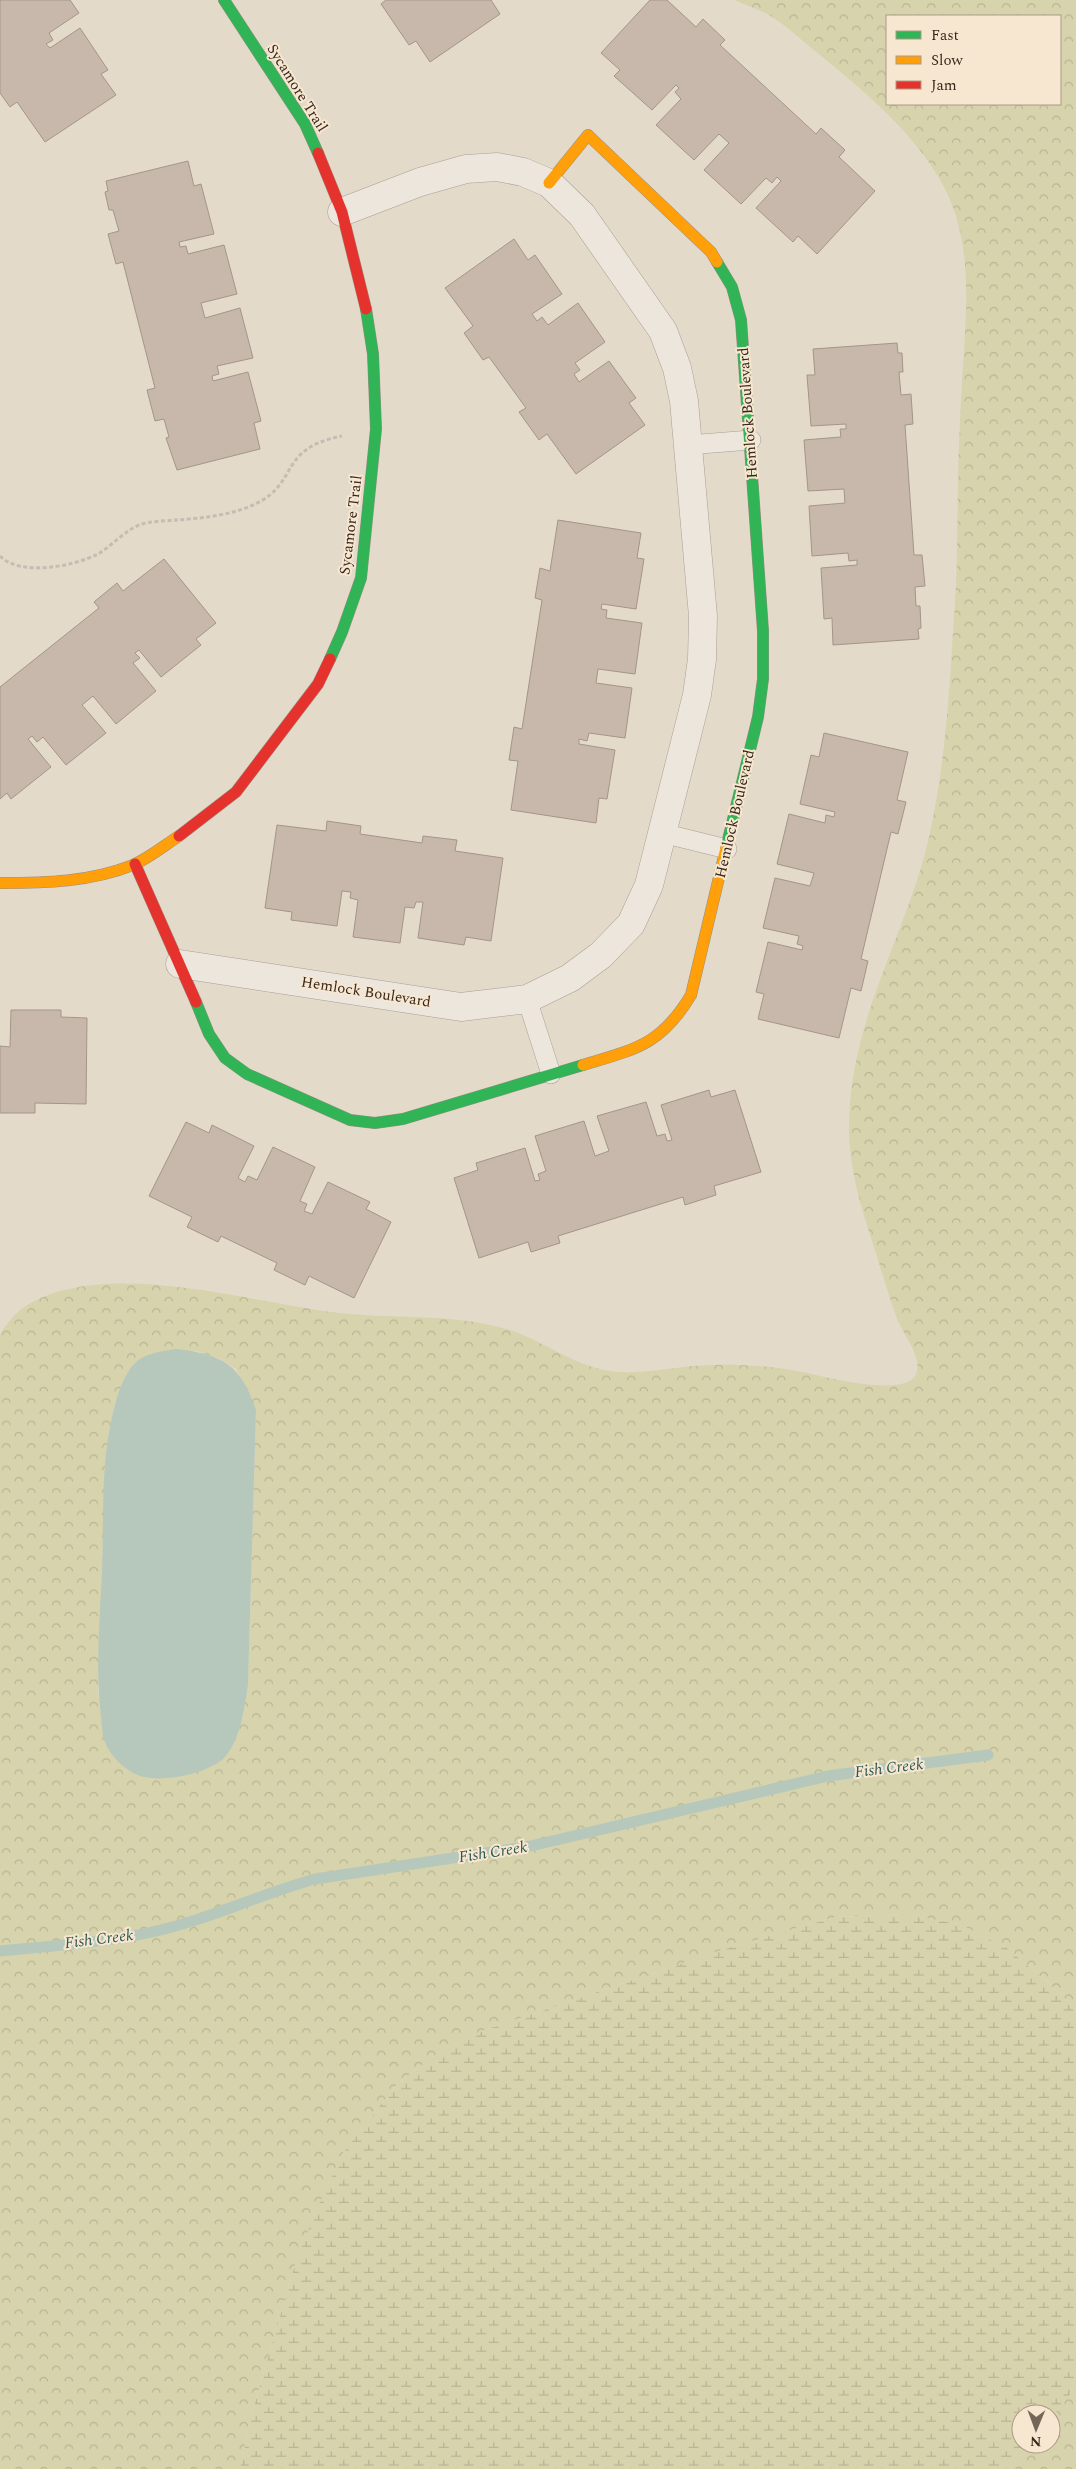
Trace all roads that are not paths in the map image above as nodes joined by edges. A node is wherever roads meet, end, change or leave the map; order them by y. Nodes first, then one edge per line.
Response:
1 (224, 0) edge
2 (549, 183) junction
3 (342, 212) junction
4 (751, 440) junction
5 (688, 444) junction
6 (662, 833) junction
7 (727, 849) junction
8 (134, 864) junction
9 (0, 883) edge
10 (180, 964) junction
11 (527, 998) junction
12 (551, 1074) junction

1 - 3 street, Sycamore Trail
2 - 3 street, Hemlock Boulevard
2 - 4 street, Hemlock Boulevard
2 - 5 street, Hemlock Boulevard
3 - 8 street, Sycamore Trail
4 - 5 lane
4 - 7 street, Hemlock Boulevard
5 - 6 street, Hemlock Boulevard
6 - 7 lane
6 - 11 street, Hemlock Boulevard
7 - 12 street, Hemlock Boulevard
8 - 9 street, Sycamore Trail
8 - 10 street, Hemlock Boulevard
10 - 11 street, Hemlock Boulevard
10 - 12 street, Hemlock Boulevard
11 - 12 lane

